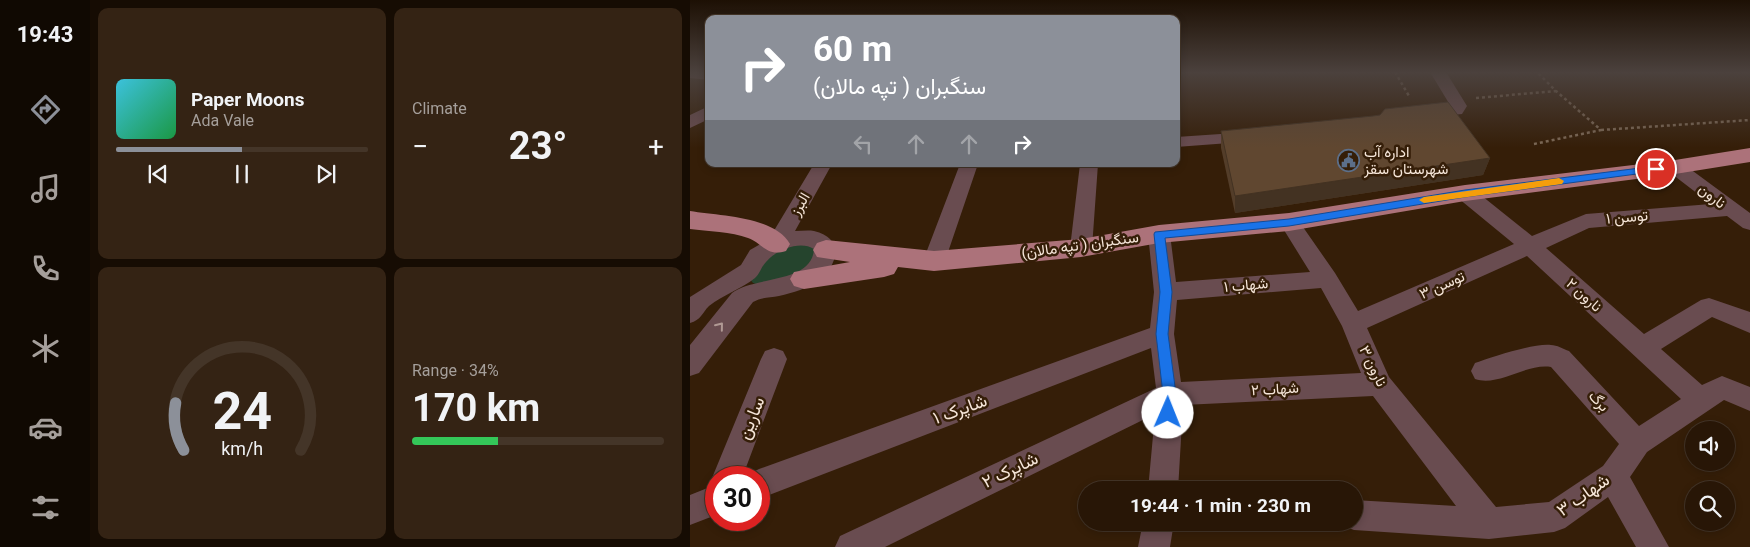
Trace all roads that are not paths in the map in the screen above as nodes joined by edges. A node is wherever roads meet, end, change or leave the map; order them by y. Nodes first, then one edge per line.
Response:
1 (1453, 98) edge
2 (705, 114) edge
3 (1411, 115) edge
4 (691, 124) edge
5 (1262, 136) edge
6 (1180, 142) edge
7 (1750, 154) edge
8 (820, 167) edge
9 (968, 167) edge
10 (1089, 167) edge
11 (1675, 167) junction
12 (1465, 193) junction
13 (1729, 208) junction
14 (690, 220) edge
15 (1289, 222) junction
16 (1750, 223) edge
17 (1159, 234) junction
18 (777, 244) junction
19 (1530, 246) junction
20 (1081, 248) junction
21 (826, 250) junction
22 (934, 261) junction
23 (804, 278) junction
24 (756, 279) junction
25 (1327, 279) junction
26 (1166, 292) junction
27 (694, 305) edge
28 (1353, 324) junction
29 (1750, 324) edge
30 (1162, 334) junction
31 (1642, 348) junction
32 (774, 360) dead end
33 (690, 365) edge
34 (1484, 371) dead end
35 (1380, 384) junction
36 (1170, 394) junction
37 (1711, 394) junction
38 (1750, 399) edge
39 (1638, 443) junction
40 (732, 466) edge
41 (1613, 476) junction
42 (770, 480) edge
43 (1165, 481) edge
44 (705, 504) edge
45 (690, 510) edge
46 (1363, 516) edge
47 (1489, 523) junction
48 (1157, 531) edge
49 (851, 547) edge
50 (1154, 547) edge
51 (1653, 547) edge

1 - 3 street
2 - 4 street
5 - 6 street
7 - 11 main road, سنگبران ( تپه مالان)
8 - 18 street, البرز
9 - 22 street
10 - 20 street
11 - 12 main road, سنگبران ( تپه مالان)
11 - 13 street, نارون
12 - 15 main road, سنگبران ( تپه مالان)
12 - 19 street, نارون ۲
13 - 16 street, نارون
13 - 19 street, توسن ۱
14 - 18 main road
15 - 17 main road, سنگبران ( تپه مالان)
15 - 25 street, نارون ۳
17 - 20 main road, سنگبران ( تپه مالان)
17 - 26 street
18 - 21 street
18 - 24 street
19 - 28 street, توسن ۳
19 - 31 street, نارون ۲
20 - 22 main road, سنگبران ( تپه مالان)
21 - 22 main road, سنگبران ( تپه مالان)
21 - 23 street
22 - 23 main road
23 - 24 street
24 - 27 street
33 -> 24 street
25 - 26 street, شهاب ۱
25 - 28 street, نارون ۳
26 - 30 street
28 - 35 street, نارون ۳
29 - 31 street
30 - 36 street
30 - 42 street, شاپرک ۱
31 - 37 street, نارون ۲
32 - 40 street, سارین
34 - 39 street, برگ
35 - 36 street, شهاب ۲
35 - 47 street, نارون ۳
36 - 43 street
36 - 49 street, شاپرک ۲
37 - 38 street, نارون ۲
37 - 39 street, شهاب ۳
39 - 41 street, شهاب ۳
41 - 47 street, شهاب ۳
41 - 51 street
44 - 45 street
46 - 47 street, شهاب ۳
48 - 50 street

